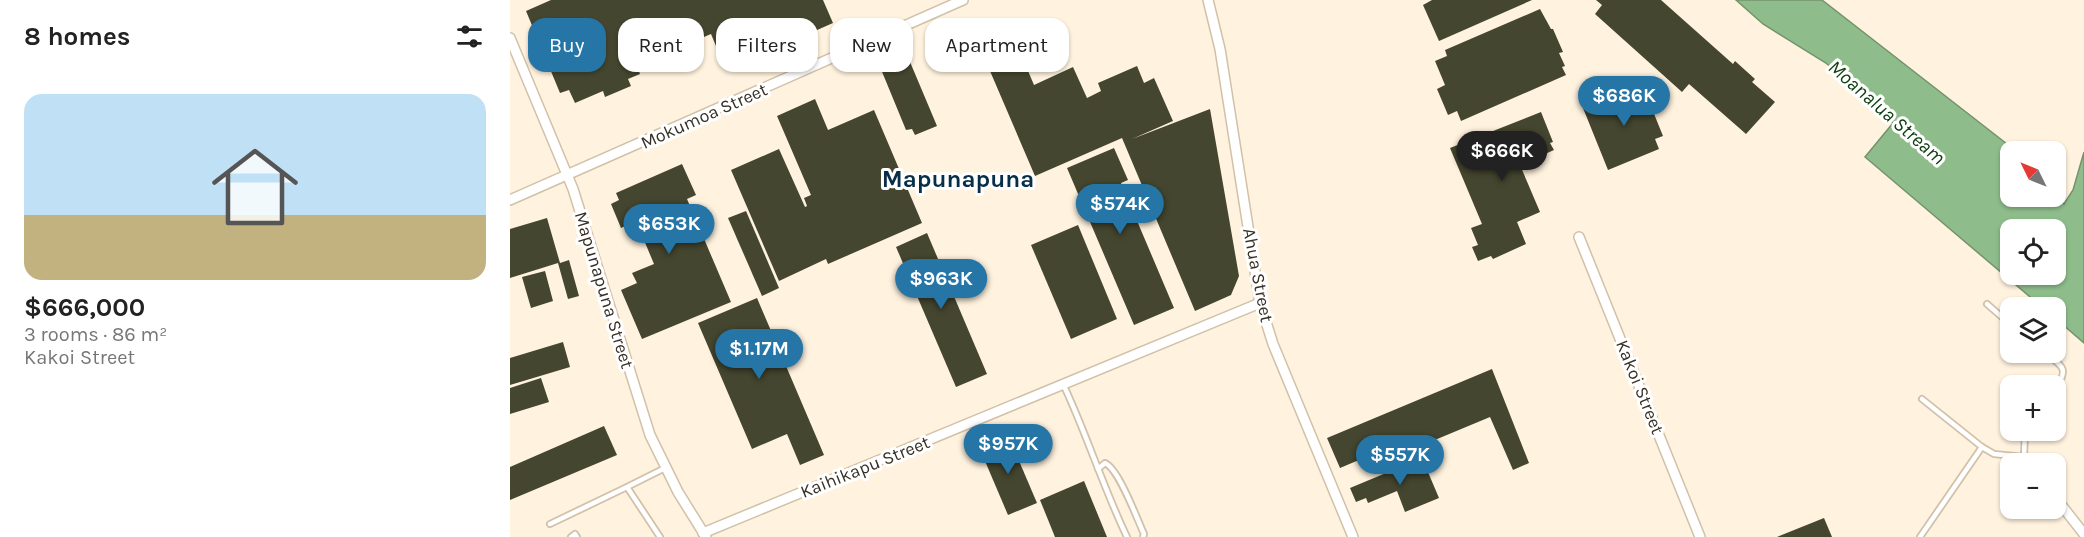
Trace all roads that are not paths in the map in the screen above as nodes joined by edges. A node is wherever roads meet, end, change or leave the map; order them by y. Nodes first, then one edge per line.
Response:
1 (963, 0) edge
2 (1208, 0) edge
3 (510, 39) edge
4 (567, 176) junction
5 (510, 200) edge
6 (1578, 237) dead end
7 (1260, 303) junction
8 (1987, 304) dead end
9 (2000, 315) edge
10 (2056, 363) edge
11 (2064, 375) edge
12 (1064, 386) junction
13 (1922, 399) dead end
14 (1982, 447) junction
15 (2000, 455) edge
16 (665, 468) junction
17 (1098, 468) junction
18 (627, 487) junction
19 (2066, 511) edge
20 (550, 524) dead end
21 (2084, 534) edge
22 (702, 536) edge
23 (571, 537) edge
24 (577, 537) edge
25 (660, 537) edge
26 (1127, 537) edge
27 (1143, 537) edge
28 (1353, 537) edge
29 (1701, 537) edge
30 (1920, 537) edge

1 - 4 street, Mokumoa Street
2 - 7 street, Ahua Street
3 - 4 street, Mapunapuna Street
4 - 5 street, Mokumoa Street
4 - 16 street, Mapunapuna Street
6 - 29 street, Kakoi Street
7 - 12 street, Kaihikapu Street
7 - 28 street, Ahua Street
8 - 9 lane
10 - 11 lane
12 - 17 lane
12 - 22 street, Kaihikapu Street
13 - 14 lane
14 - 15 lane
14 - 30 lane
16 - 18 lane
16 - 22 street, Mapunapuna Street
17 - 26 lane
17 - 27 lane
18 - 20 lane
18 - 25 lane
19 - 21 street
23 - 24 lane

